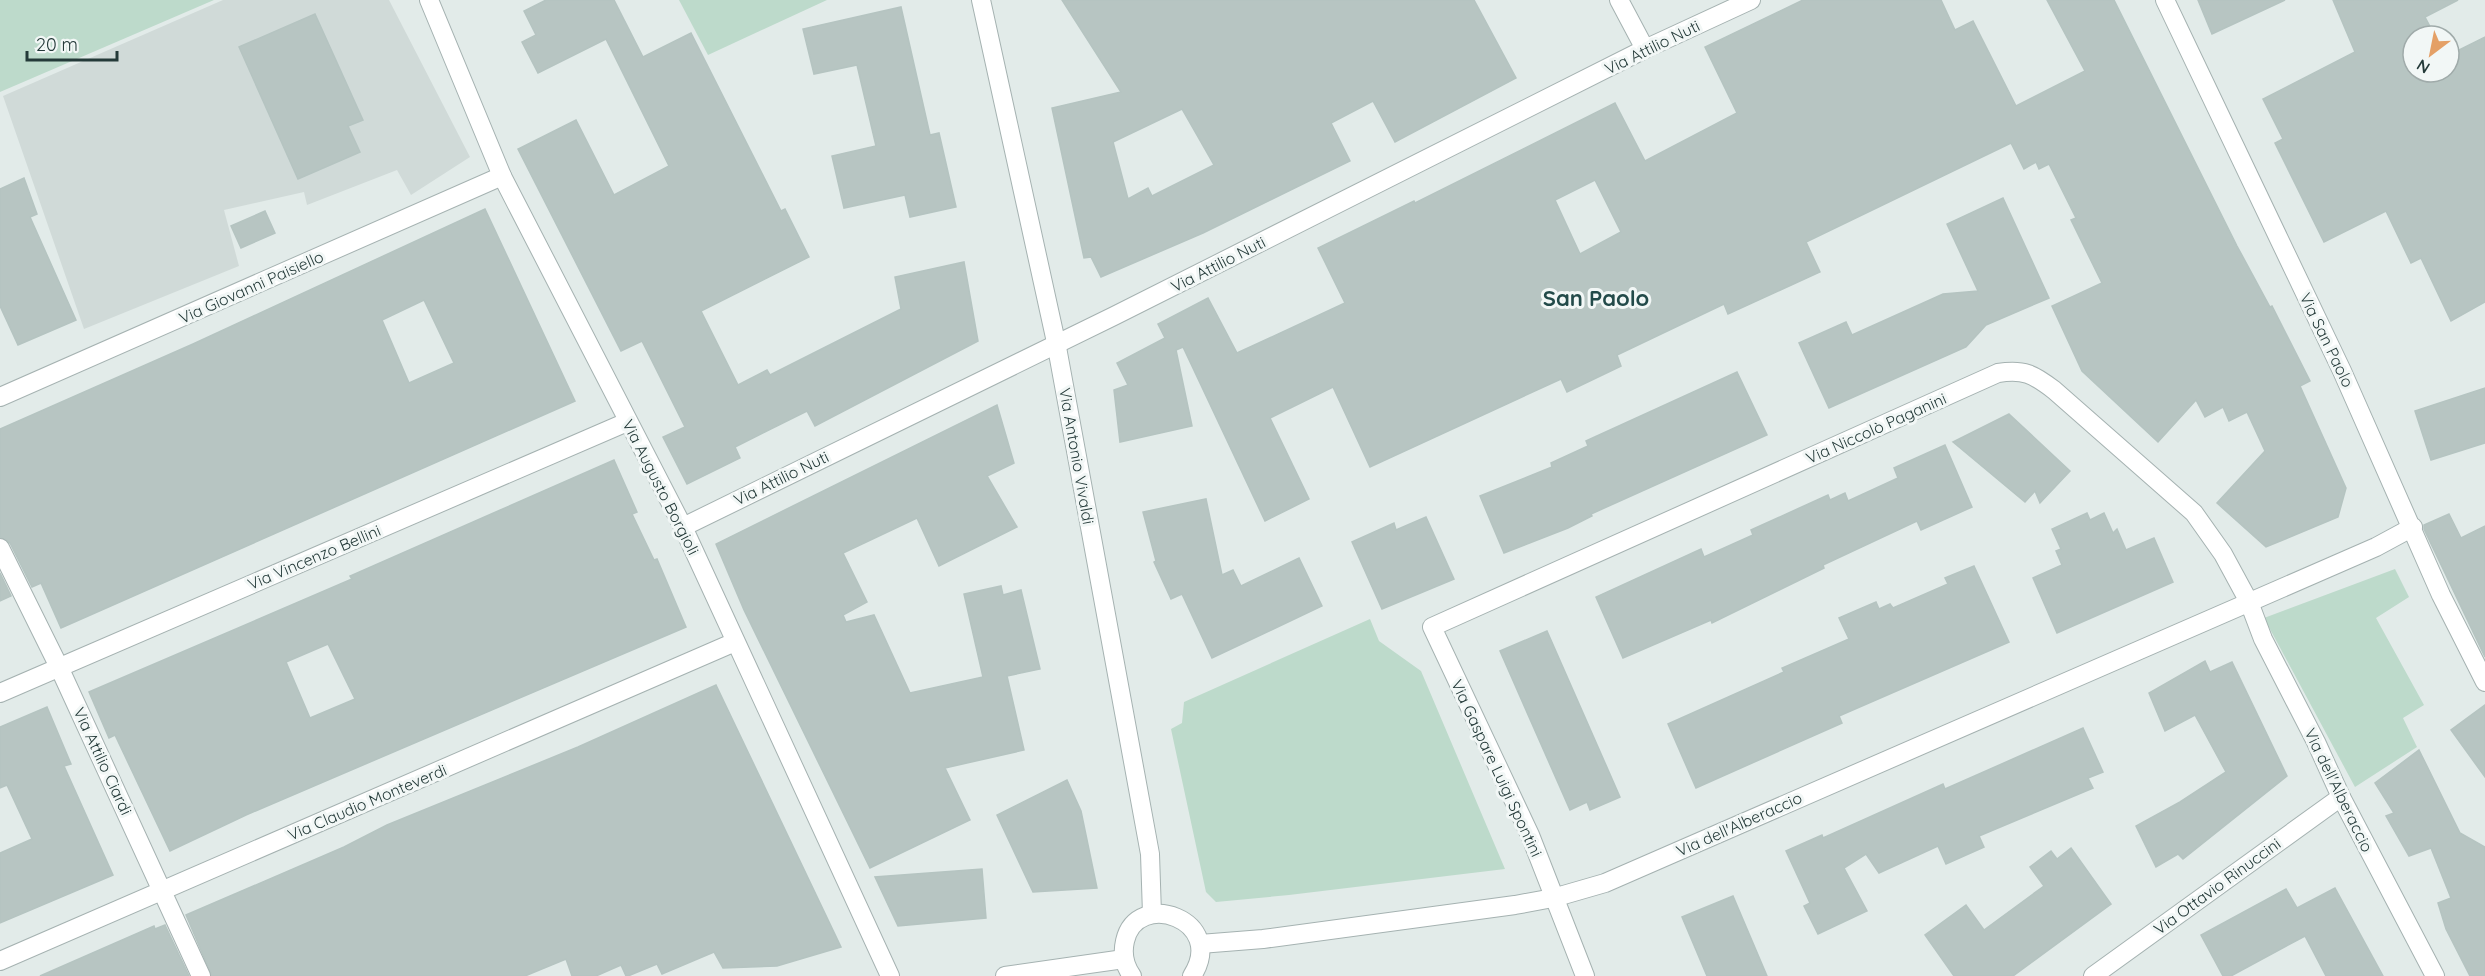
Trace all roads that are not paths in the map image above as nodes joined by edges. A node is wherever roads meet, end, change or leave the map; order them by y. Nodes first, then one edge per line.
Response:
1 (429, 0) edge
2 (981, 0) edge
3 (1619, 0) edge
4 (1751, 0) edge
5 (2165, 0) edge
6 (1645, 49) junction
7 (501, 176) junction
8 (1056, 342) junction
9 (0, 397) edge
10 (627, 422) junction
11 (683, 526) junction
12 (2413, 526) junction
13 (0, 548) edge
14 (2249, 602) junction
15 (1432, 627) joint
16 (735, 642) junction
17 (59, 667) junction
18 (2485, 682) edge
19 (0, 693) edge
20 (2341, 797) junction
21 (163, 890) junction
22 (1553, 898) junction
23 (1152, 914) junction
24 (1200, 944) junction
25 (1124, 959) junction
26 (0, 962) edge
27 (201, 976) edge
28 (890, 976) edge
29 (1005, 976) edge
30 (1132, 976) edge
31 (1192, 976) edge
32 (1585, 976) edge
33 (2093, 976) edge
34 (2435, 976) edge

1 - 7 street, Via Augusto Borgioli
2 - 8 street, Via Antonio Vivaldi
3 - 6 street
4 - 6 street, Via Attilio Nuti
5 - 12 street, Via San Paolo
6 - 8 street, Via Attilio Nuti
7 - 9 street, Via Giovanni Paisiello
7 - 10 street, Via Augusto Borgioli
8 - 11 street, Via Attilio Nuti
8 - 23 street, Via Antonio Vivaldi
10 - 11 street, Via Augusto Borgioli
10 - 17 street, Via Vincenzo Bellini
11 - 16 street, Via Augusto Borgioli
12 - 14 street, Via dell'Alberaccio
12 - 18 street, Via San Paolo
13 - 17 street, Via Attilio Ciardi
14 - 15 street, Via Niccolò Paganini
14 - 20 street, Via dell'Alberaccio
14 - 22 street, Via dell'Alberaccio
15 - 22 street, Via Gaspare Luigi Spontini
16 - 21 street, Via Claudio Monteverdi
16 - 28 street, Via Augusto Borgioli
17 - 19 street, Via Vincenzo Bellini
17 - 21 street, Via Attilio Ciardi
20 - 33 street, Via Ottavio Rinuccini
20 - 34 street, Via dell'Alberaccio
21 - 26 street, Via Claudio Monteverdi
21 - 27 street, Via Attilio Ciardi
22 - 24 street, Via dell'Alberaccio
22 - 32 street, Via Gaspare Luigi Spontini
23 - 24 street
23 - 25 street
24 - 31 street
25 - 29 street
25 - 30 street

